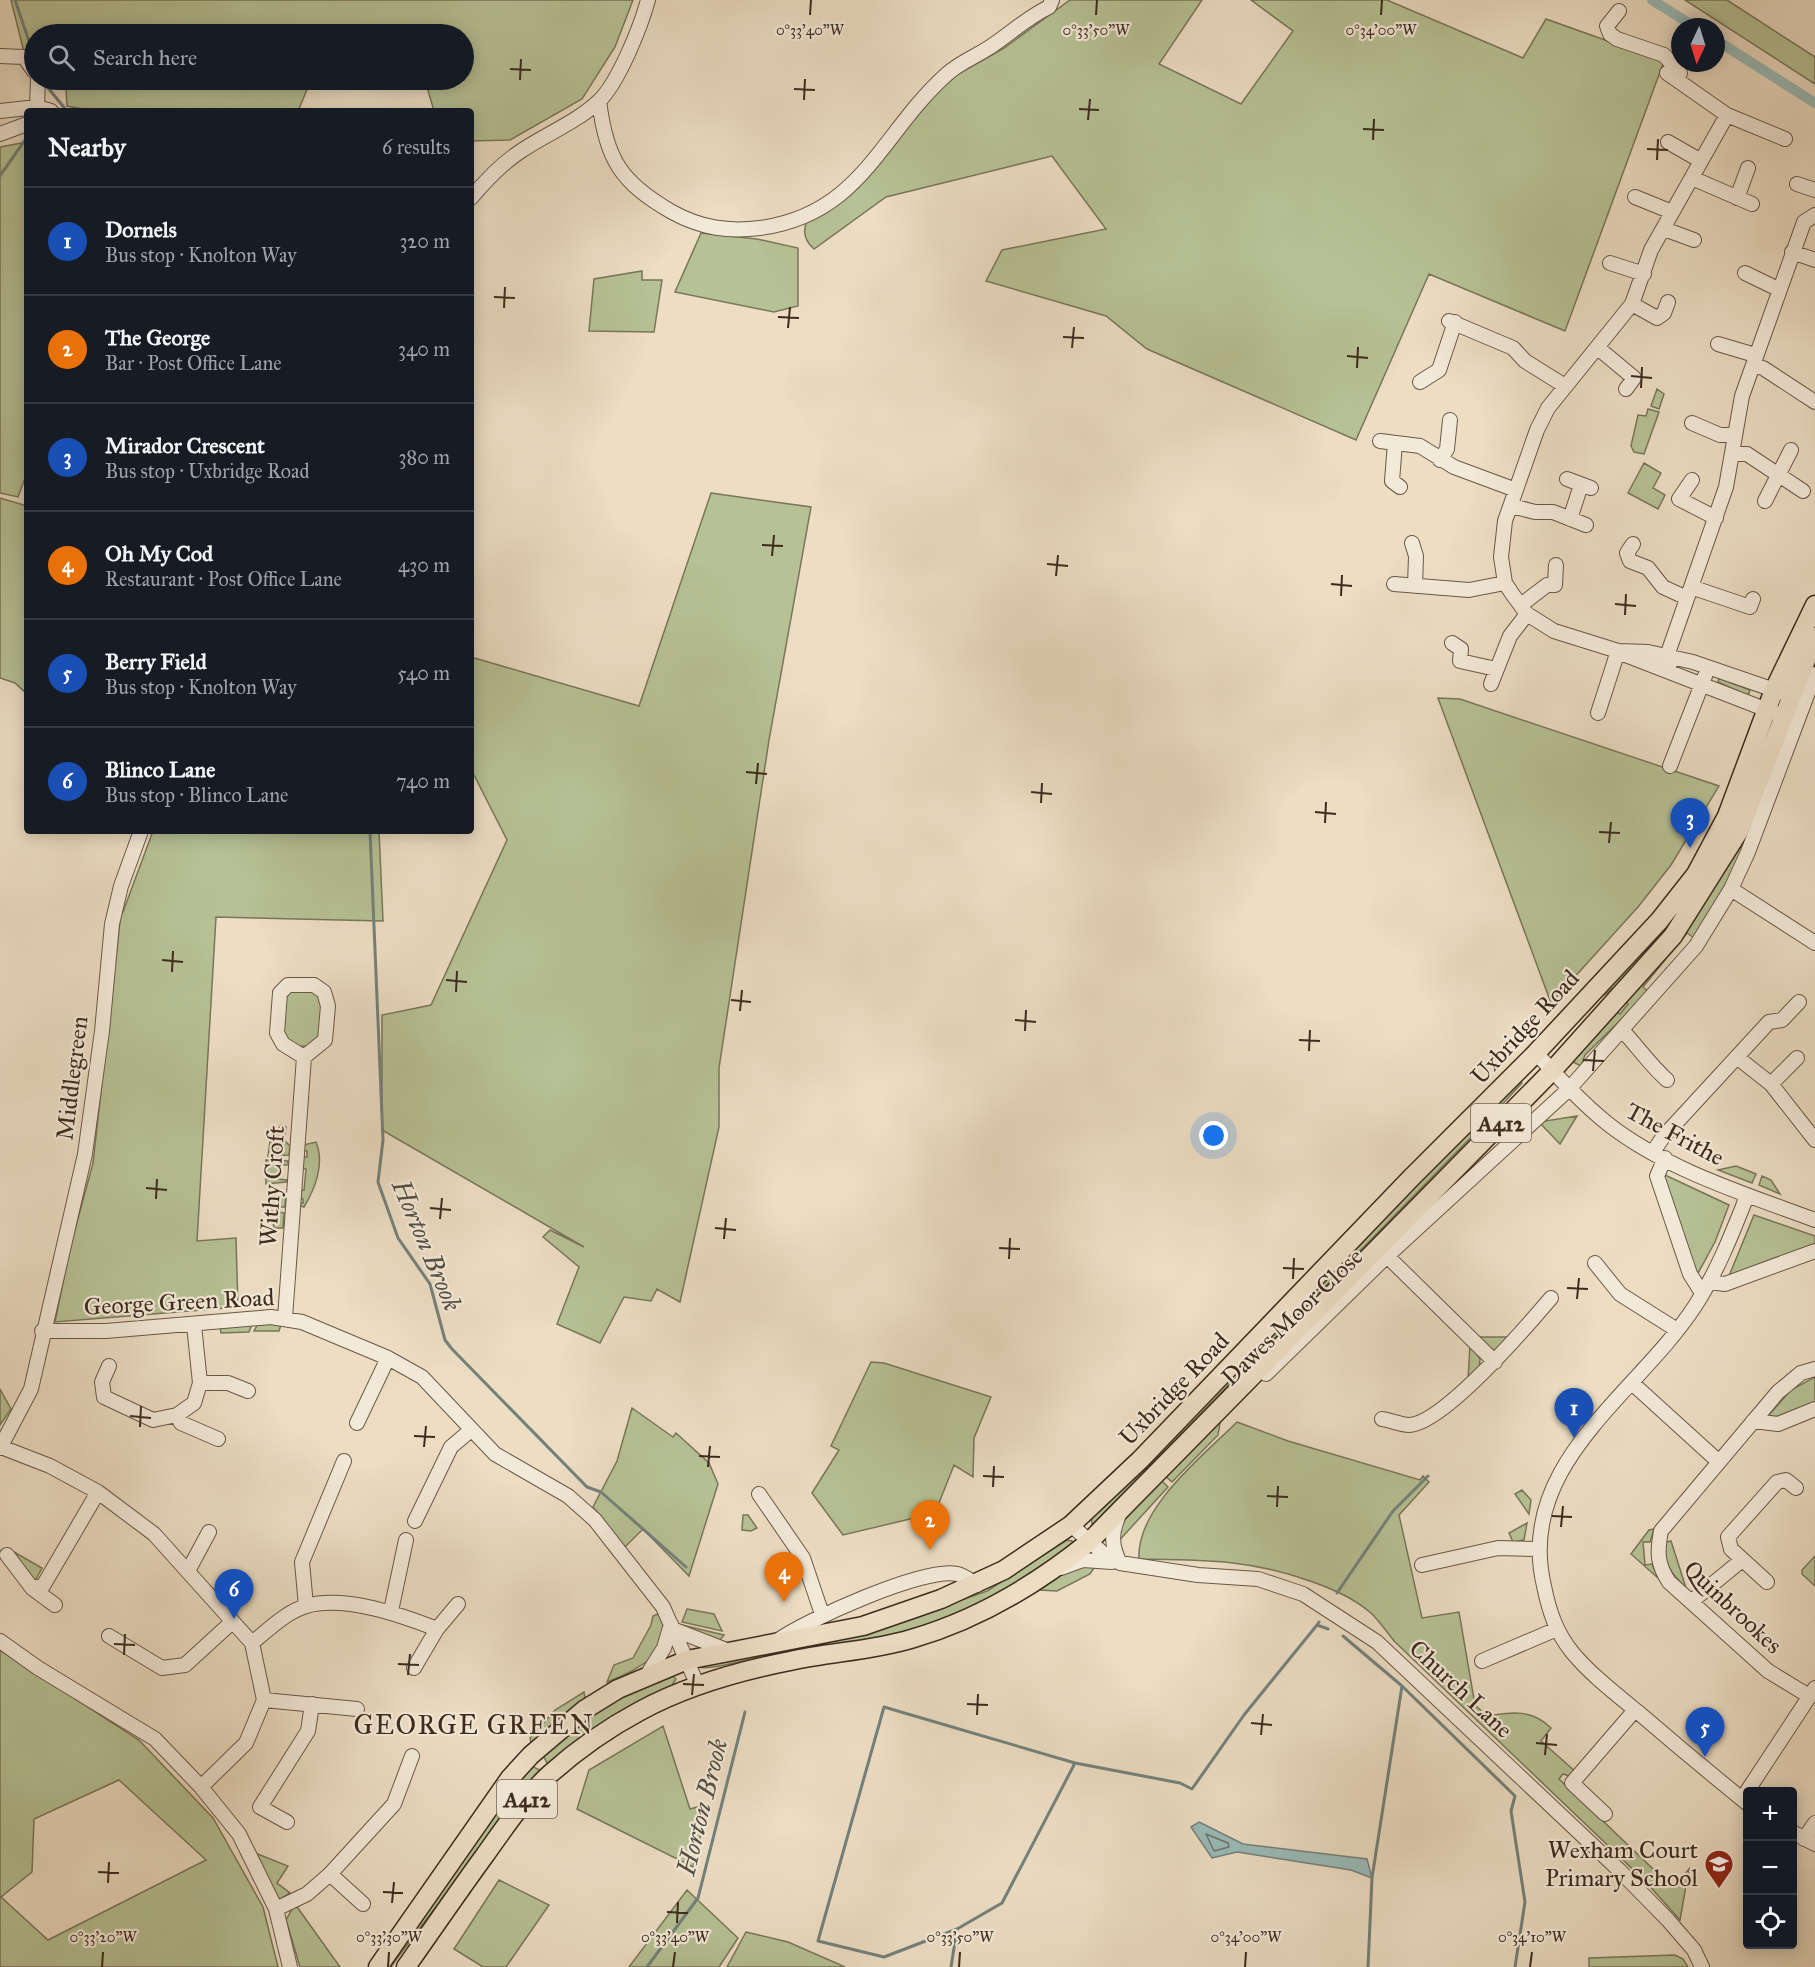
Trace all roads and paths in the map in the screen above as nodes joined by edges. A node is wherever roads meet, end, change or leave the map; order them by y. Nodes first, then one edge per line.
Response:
1 (648, 0) edge
2 (1054, 2) edge
3 (1619, 11) dead end
4 (0, 56) edge
5 (24, 57) edge
6 (40, 90) edge
7 (599, 101) junction
8 (45, 108) edge
9 (24, 110) edge
10 (0, 111) edge
11 (1727, 115) junction
12 (24, 125) edge
13 (0, 134) edge
14 (1785, 139) dead end
15 (1668, 142) dead end
16 (1701, 161) junction
17 (1748, 168) dead end
18 (1692, 178) junction
19 (1797, 184) dead end
20 (1815, 190) edge
21 (474, 194) edge
22 (1635, 197) dead end
23 (1737, 198) junction
24 (1752, 204) dead end
25 (1672, 212) junction
26 (1815, 215) edge
27 (1664, 229) junction
28 (1695, 240) dead end
29 (1792, 252) junction
30 (1815, 260) edge
31 (1610, 263) dead end
32 (1745, 273) dead end
33 (1644, 274) junction
34 (1778, 289) junction
35 (1668, 302) dead end
36 (1632, 304) junction
37 (1718, 344) dead end
38 (1598, 348) junction
39 (1754, 361) junction
40 (1420, 382) dead end
41 (1565, 386) junction
42 (1626, 389) dead end
43 (1815, 402) edge
44 (1450, 420) dead end
45 (1692, 423) dead end
46 (1734, 435) junction
47 (1380, 441) dead end
48 (1395, 443) junction
49 (1791, 450) dead end
50 (1734, 454) junction
51 (1440, 460) junction
52 (1777, 473) junction
53 (1567, 479) dead end
54 (1692, 480) dead end
55 (1400, 487) dead end
56 (1516, 490) junction
57 (1803, 491) dead end
58 (1765, 501) dead end
59 (1512, 506) junction
60 (1716, 518) junction
61 (1570, 519) junction
62 (1586, 525) dead end
63 (1412, 543) dead end
64 (1633, 544) dead end
65 (1556, 566) dead end
66 (1505, 583) junction
67 (1394, 584) dead end
68 (1415, 586) junction
69 (1689, 593) junction
70 (1753, 599) dead end
71 (1815, 605) edge
72 (1524, 610) junction
73 (1815, 637) edge
74 (1452, 643) dead end
75 (1618, 651) junction
76 (1667, 656) junction
77 (1708, 667) junction
78 (1496, 669) junction
79 (1670, 672) junction
80 (1815, 674) edge
81 (1491, 684) dead end
82 (1701, 684) junction
83 (1782, 693) junction
84 (1598, 713) dead end
85 (1775, 713) junction
86 (1670, 766) dead end
87 (140, 834) edge
88 (1731, 889) junction
89 (1815, 943) edge
90 (1799, 1002) dead end
91 (1622, 1030) junction
92 (1536, 1053) junction
93 (304, 1057) junction
94 (1738, 1058) junction
95 (1797, 1058) dead end
96 (1552, 1071) junction
97 (1667, 1080) dead end
98 (1771, 1084) junction
99 (1569, 1089) junction
100 (1815, 1140) edge
101 (1659, 1155) junction
102 (1747, 1196) junction
103 (1815, 1220) edge
104 (1815, 1251) edge
105 (1387, 1256) junction
106 (1595, 1263) dead end
107 (1706, 1288) junction
108 (1551, 1298) dead end
109 (285, 1318) junction
110 (194, 1325) junction
111 (1677, 1330) junction
112 (42, 1331) junction
113 (388, 1358) junction
114 (1495, 1362) junction
115 (109, 1366) dead end
116 (1815, 1369) edge
117 (200, 1383) junction
118 (1632, 1383) junction
119 (248, 1391) dead end
120 (1815, 1409) edge
121 (1228, 1412) dead end
122 (177, 1415) junction
123 (1382, 1419) dead end
124 (1753, 1421) junction
125 (357, 1423) dead end
126 (471, 1430) junction
127 (218, 1439) dead end
128 (0, 1448) edge
129 (344, 1461) dead end
130 (1719, 1462) junction
131 (1796, 1488) dead end
132 (98, 1492) junction
133 (759, 1494) dead end
134 (1120, 1512) junction
135 (415, 1521) dead end
136 (1071, 1525) junction
137 (208, 1532) dead end
138 (406, 1540) dead end
139 (1089, 1542) junction
140 (1539, 1549) junction
141 (7, 1555) dead end
142 (1742, 1560) junction
143 (1120, 1563) junction
144 (1422, 1565) dead end
145 (188, 1571) junction
146 (1053, 1571) junction
147 (1767, 1582) dead end
148 (977, 1585) junction
149 (32, 1588) junction
150 (1692, 1601) junction
151 (458, 1604) dead end
152 (55, 1605) dead end
153 (306, 1606) junction
154 (391, 1611) junction
155 (822, 1614) junction
156 (231, 1623) junction
157 (673, 1627) junction
158 (437, 1629) junction
159 (1557, 1629) junction
160 (109, 1636) dead end
161 (0, 1641) edge
162 (252, 1642) junction
163 (775, 1642) junction
164 (729, 1651) junction
165 (687, 1660) junction
166 (1482, 1661) dead end
167 (414, 1668) dead end
168 (647, 1675) junction
169 (698, 1686) junction
170 (1812, 1692) edge
171 (264, 1700) junction
172 (312, 1704) junction
173 (357, 1709) dead end
174 (1635, 1710) junction
175 (412, 1756) dead end
176 (201, 1787) junction
177 (1754, 1787) edge
178 (1743, 1799) edge
179 (1605, 1814) dead end
180 (287, 1822) dead end
181 (1815, 1823) edge
182 (1804, 1838) edge
183 (330, 1875) junction
184 (363, 1904) dead end
185 (276, 1909) junction
186 (290, 1967) edge
187 (378, 1967) edge
188 (406, 1967) edge
189 (1702, 1967) edge

1 - 7 street
2 - 7 street
3 - 11 street
4 - 5 street
6 - 8 street
7 - 21 street
9 - 10 street
11 - 14 street
11 - 16 street
12 - 13 street
15 - 16 street
16 - 18 street
17 - 23 street
18 - 23 street
18 - 25 street
19 - 20 street
22 - 25 street
23 - 24 street
25 - 27 street
26 - 29 street
27 - 28 street
27 - 33 street
29 - 30 street
29 - 34 street
31 - 33 street
32 - 34 street
33 - 36 street
34 - 39 street
35 - 36 street
36 - 38 street
37 - 39 street
38 - 41 street
38 - 42 street
39 - 43 street
39 - 46 street
40 - 41 street
41 - 56 street
44 - 51 street
45 - 46 street
46 - 50 street
47 - 48 street
48 - 51 street
48 - 55 street
49 - 52 street
50 - 52 street
50 - 60 street
51 - 56 street
52 - 57 street
52 - 58 street
53 - 61 street
54 - 60 street
56 - 59 street
59 - 61 street
59 - 66 street
60 - 69 street
61 - 62 street
63 - 68 street
64 - 69 street
65 - 72 street
66 - 68 street
66 - 72 street
67 - 68 street
69 - 70 street
69 - 76 street
71 - 83 main road, Uxbridge Road / A412
72 - 75 street
72 - 78 street
73 - 83 main road, Uxbridge Road / A412
74 - 78 street
75 - 76 street
75 - 79 street
75 - 84 street
76 - 77 street
76 - 79 street
77 - 82 street
77 - 83 street
78 - 81 street
79 - 82 street
80 - 88 street
82 - 85 street
82 - 86 street
83 - 85 main road, Uxbridge Road / A412
85 - 92 main road, Uxbridge Road / A412
85 - 96 main road, Uxbridge Road / A412
87 - 112 street, Middlegreen
88 - 89 street
88 - 91 street
90 - 94 street
91 - 97 street
91 - 99 street
92 - 96 street, The Frithe
92 - 136 main road, Uxbridge Road / A412
93 - 93 street
93 - 109 street, Withy Croft
94 - 98 street
94 - 101 street
95 - 98 street
96 - 99 street, The Frithe
96 - 134 main road, Uxbridge Road / A412
98 - 100 street
99 - 101 street, The Frithe
99 - 105 street, Dawes Moor Close
101 - 102 street, The Frithe
101 - 107 street
102 - 103 street, The Frithe
102 - 107 street
104 - 107 street
105 - 114 street, Dawes Moor Close
105 - 121 street, Dawes Moor Close
106 - 111 street
107 - 111 street
108 - 114 street
109 - 110 street, George Green Road
109 - 113 street, George Green Road
110 - 112 street, George Green Road
110 - 117 street
111 - 118 street
112 - 128 street, Middlegreen
113 - 125 street
113 - 126 street, George Green Road
114 - 123 street
115 - 122 street
116 - 124 street, Quinbrookes
117 - 119 street
117 - 122 street
118 - 130 street
118 - 140 street
120 - 124 street
122 - 127 street
124 - 130 street, Quinbrookes
126 - 135 street
126 - 157 street, George Green Road
128 - 132 street
129 - 153 street
130 - 150 street, Quinbrookes
131 - 142 street
132 - 145 street
132 - 149 street
133 - 155 street
134 - 139 main road, Uxbridge Road / A412
134 - 143 street
136 - 139 street, Church Lane
136 - 148 main road, Uxbridge Road / A412
137 - 145 street
138 - 154 street
139 - 143 street, Church Lane
139 - 146 main road, Uxbridge Road / A412
140 - 144 street
140 - 159 street
141 - 149 street
142 - 147 street
142 - 150 street
143 - 146 street, Church Lane
143 - 189 street, Church Lane
145 - 156 street
146 - 169 main road, Uxbridge Road / A412
148 - 155 street
148 - 163 main road, Uxbridge Road / A412
149 - 152 street
150 - 170 street, Quinbrookes
151 - 158 street
153 - 154 street
153 - 162 street
154 - 158 street
155 - 163 street
156 - 160 street
156 - 162 street
157 - 164 street
157 - 165 street, George Green Road
157 - 168 street
158 - 167 street
159 - 166 street
159 - 174 street
161 - 176 street
162 - 171 street
163 - 164 main road, Uxbridge Road / A412
164 - 165 main road, Uxbridge Road / A412
165 - 168 main road, Uxbridge Road / A412
165 - 169 street, George Green Road
168 - 187 main road, Uxbridge Road / A412
169 - 188 main road, Uxbridge Road / A412
170 - 177 street
171 - 172 street
171 - 176 street
172 - 173 street
172 - 180 street
174 - 178 street
174 - 179 street
175 - 183 street
176 - 185 street
181 - 182 street
183 - 184 street
183 - 185 street
185 - 186 street

